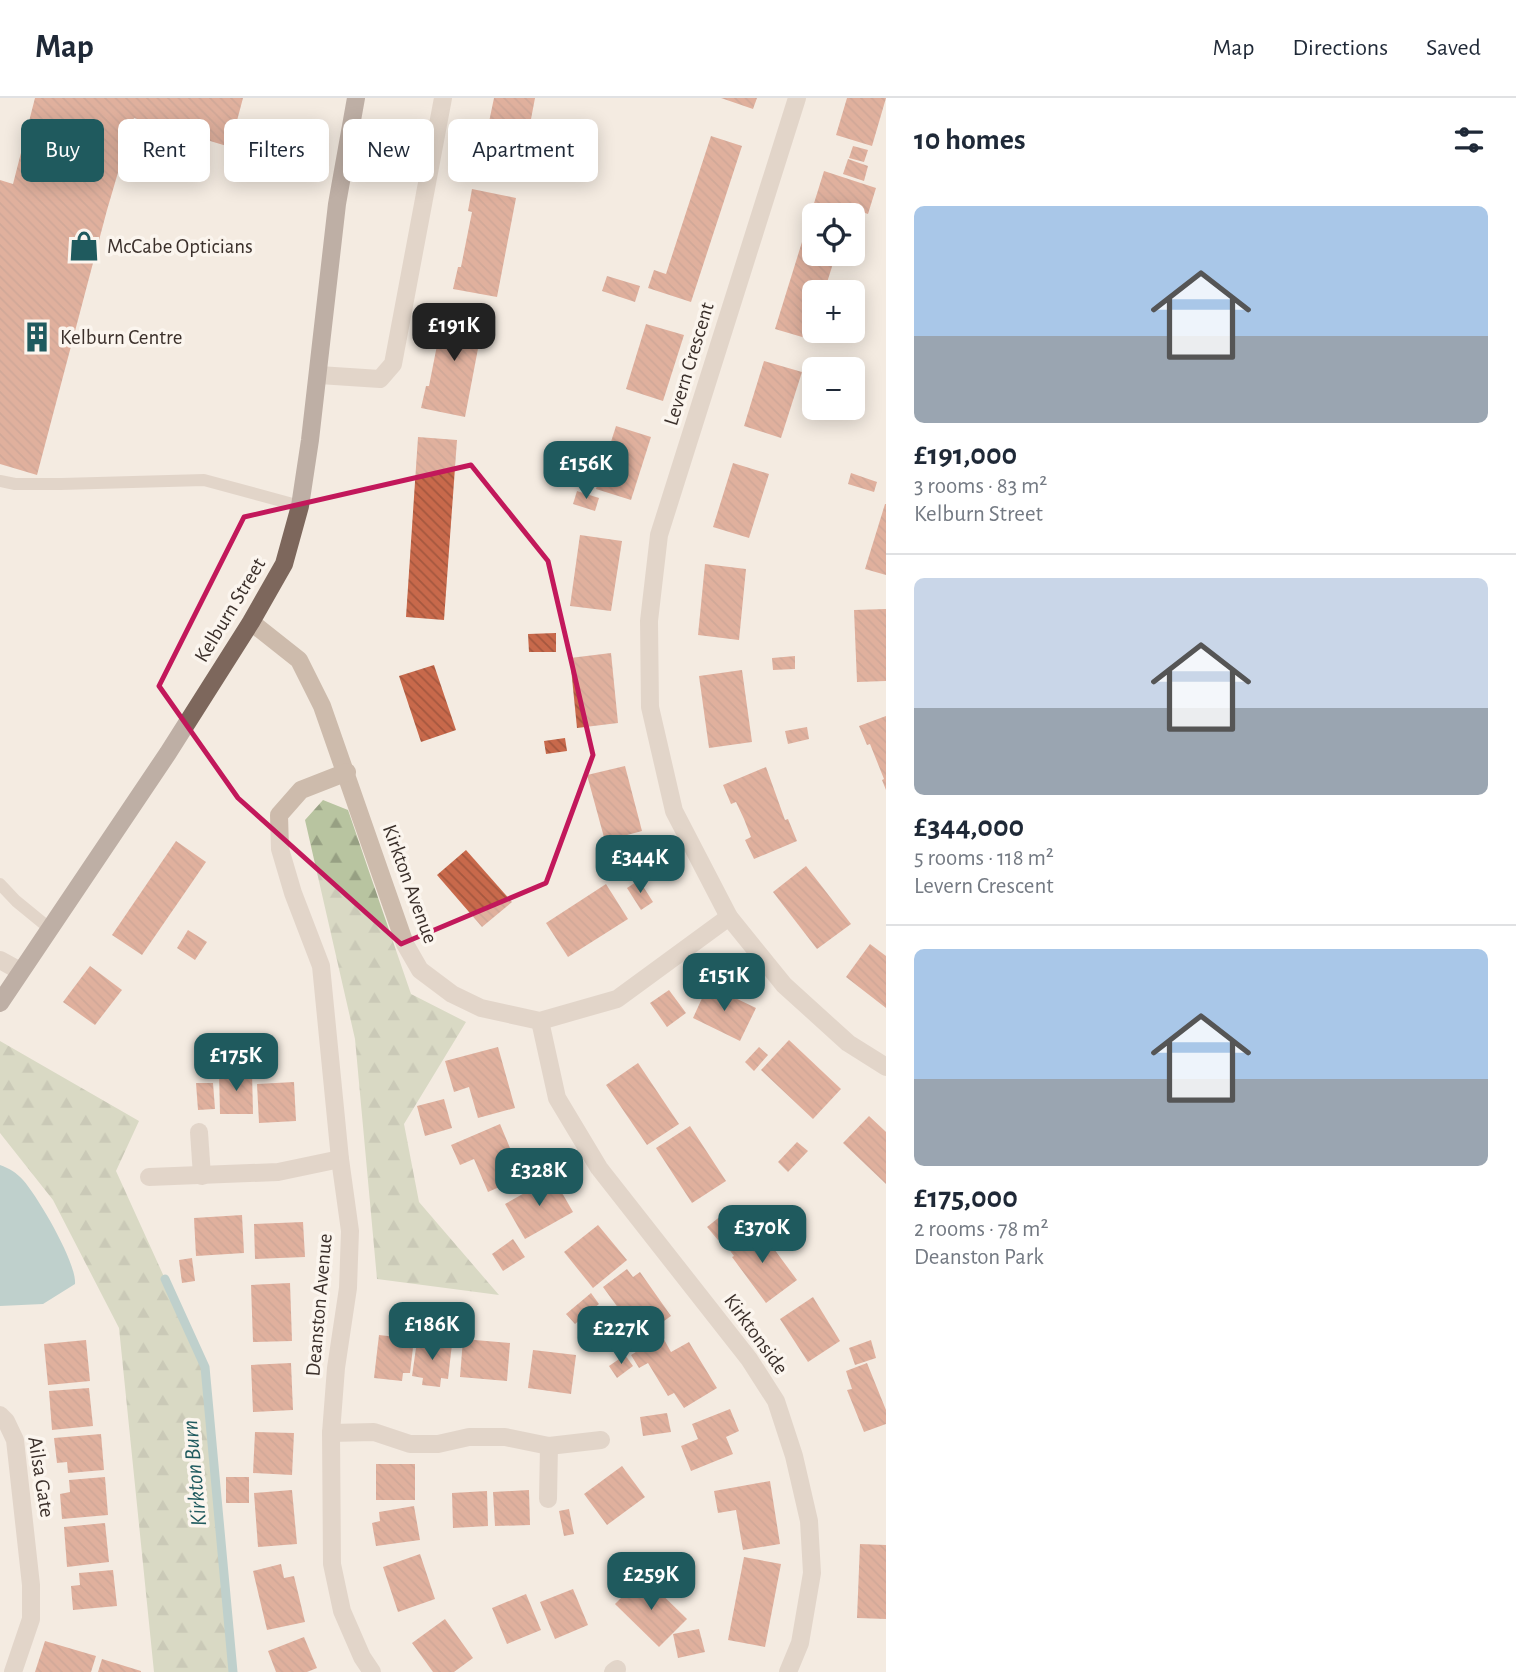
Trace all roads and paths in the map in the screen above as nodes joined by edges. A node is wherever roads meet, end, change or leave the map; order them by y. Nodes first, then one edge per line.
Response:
1 (356, 98) edge
2 (443, 98) edge
3 (797, 98) edge
4 (319, 375) junction
5 (0, 481) edge
6 (300, 506) junction
7 (251, 622) junction
8 (347, 772) junction
9 (0, 884) edge
10 (729, 917) junction
11 (49, 928) junction
12 (0, 960) edge
13 (20, 971) junction
14 (0, 1003) edge
15 (540, 1021) junction
16 (886, 1067) edge
17 (199, 1132) dead end
18 (340, 1159) junction
19 (202, 1176) junction
20 (149, 1177) dead end
21 (0, 1415) edge
22 (331, 1433) junction
23 (601, 1440) dead end
24 (549, 1446) junction
25 (548, 1499) dead end
26 (13, 1672) edge
27 (372, 1672) edge
28 (788, 1672) edge

1 - 4 main road, Kelburn Street
2 - 4 street
3 - 10 street, Levern Crescent
4 - 6 main road, Kelburn Street
5 - 6 lane
6 - 7 main road, Kelburn Street
7 - 8 street, Kirkton Avenue
7 - 11 main road, Kelburn Street
8 - 15 street, Kirkton Avenue
8 - 18 street, Deanston Avenue
9 - 11 lane
10 - 15 street, Kirkton Avenue
10 - 16 street, Levern Crescent
11 - 13 main road, Kelburn Street
12 - 13 street
13 - 14 main road, Kelburn Street
15 - 28 street, Kirktonside
17 - 19 street
18 - 19 street
18 - 22 street, Deanston Avenue
19 - 20 street
21 - 26 street, Ailsa Gate
22 - 24 street
22 - 27 street, Deanston Avenue
23 - 24 street
24 - 25 street

